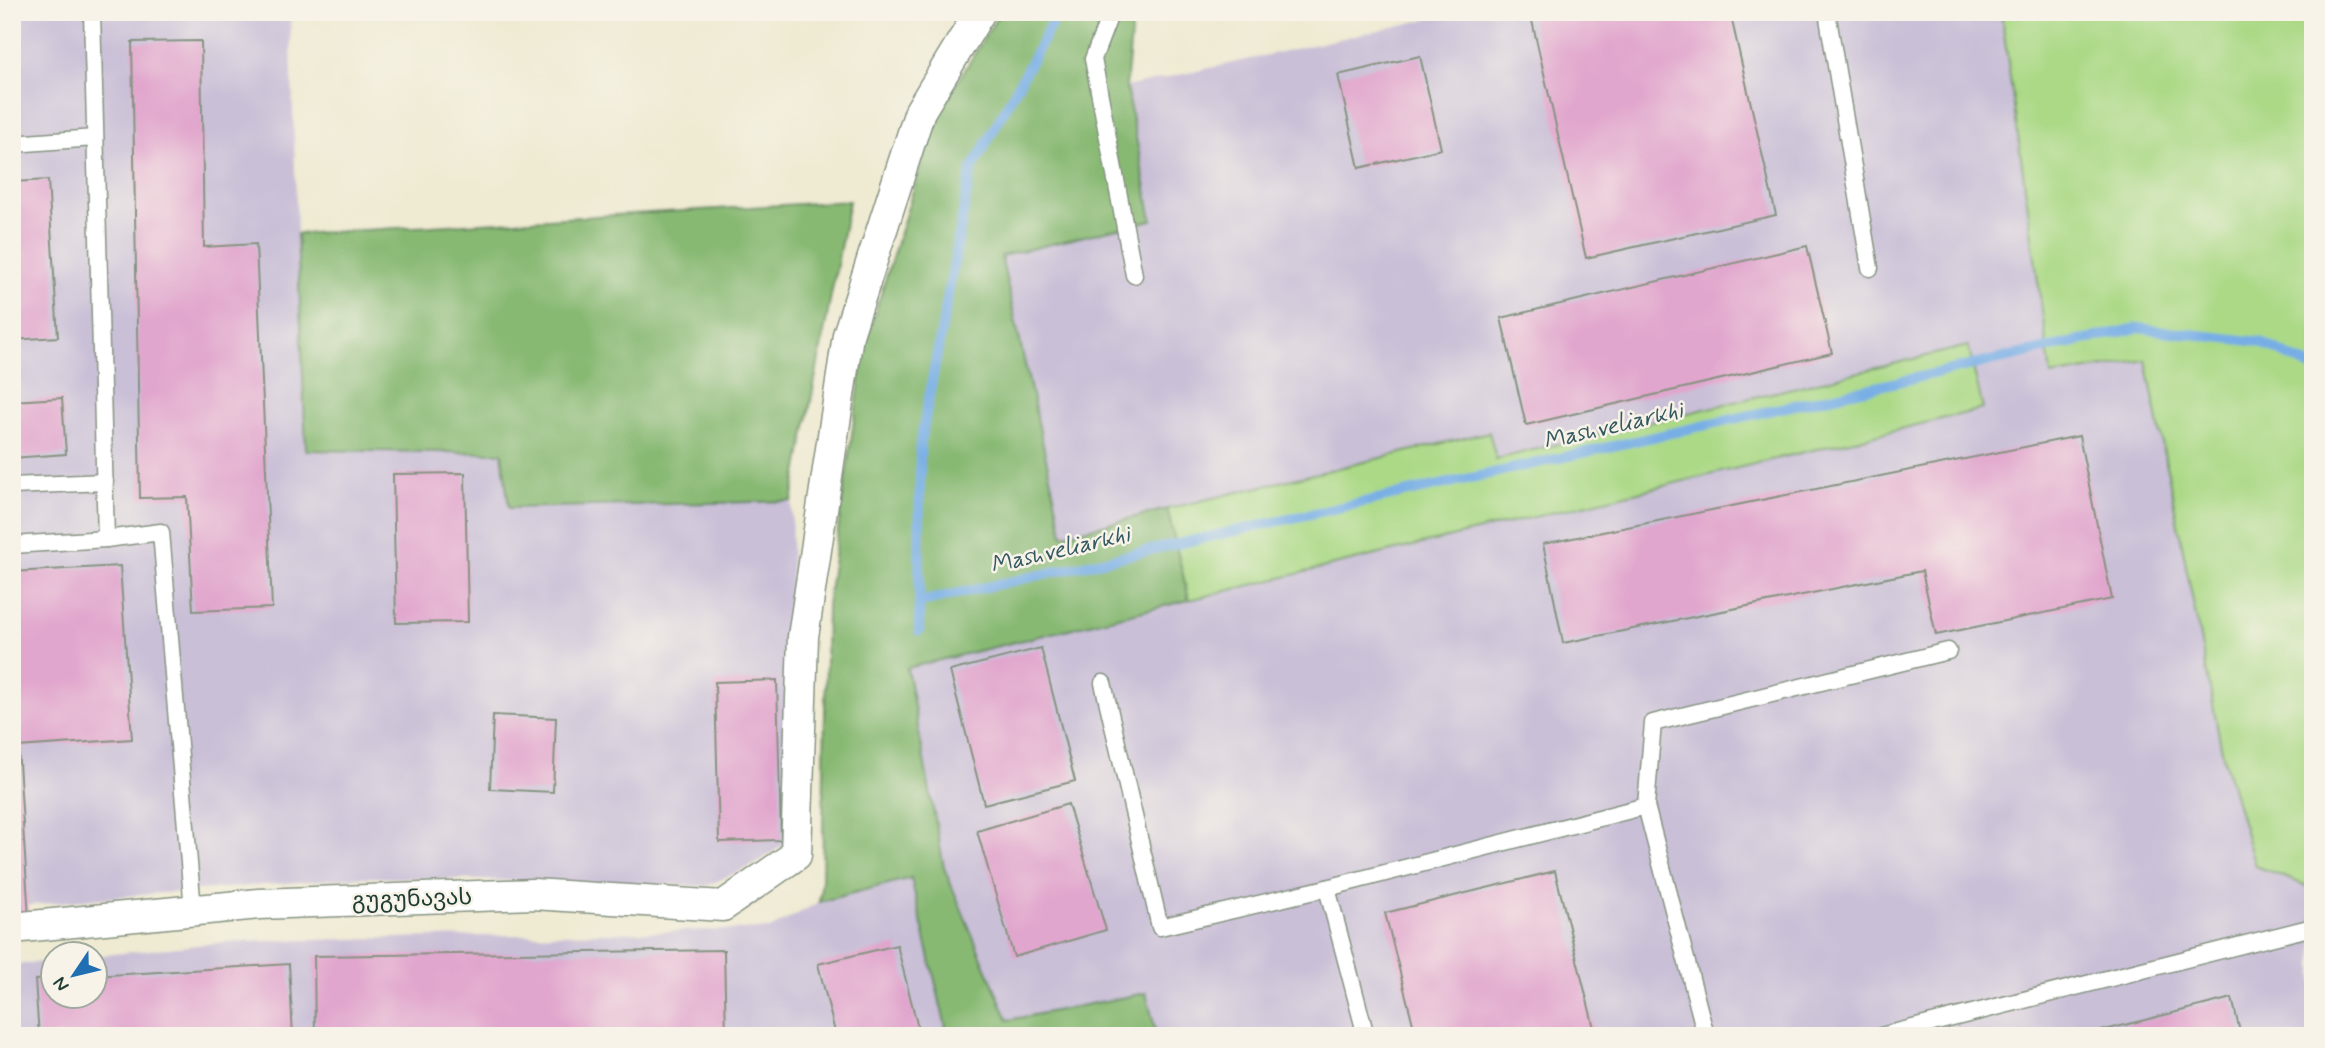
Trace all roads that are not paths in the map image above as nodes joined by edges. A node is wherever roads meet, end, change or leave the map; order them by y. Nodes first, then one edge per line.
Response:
1 (92, 12) edge
2 (980, 12) edge
3 (1111, 12) edge
4 (1827, 12) edge
5 (95, 138) junction
6 (12, 144) edge
7 (1870, 268) dead end
8 (1134, 275) dead end
9 (104, 482) junction
10 (12, 486) edge
11 (106, 539) junction
12 (12, 545) edge
13 (1948, 651) dead end
14 (1103, 683) dead end
15 (1646, 806) junction
16 (1327, 888) junction
17 (192, 911) junction
18 (2313, 927) edge
19 (12, 928) edge
20 (1366, 1036) edge
21 (1706, 1036) edge
22 (1881, 1036) edge

1 - 5 lane
2 - 17 street, გუგუნავას
3 - 8 lane
4 - 7 lane
5 - 6 lane
5 - 9 lane
9 - 10 lane
9 - 11 lane
11 - 12 lane
11 - 17 lane
13 - 15 lane
14 - 16 lane
15 - 16 lane
15 - 21 lane
16 - 20 lane
17 - 19 street, გუგუნავას
18 - 22 lane

